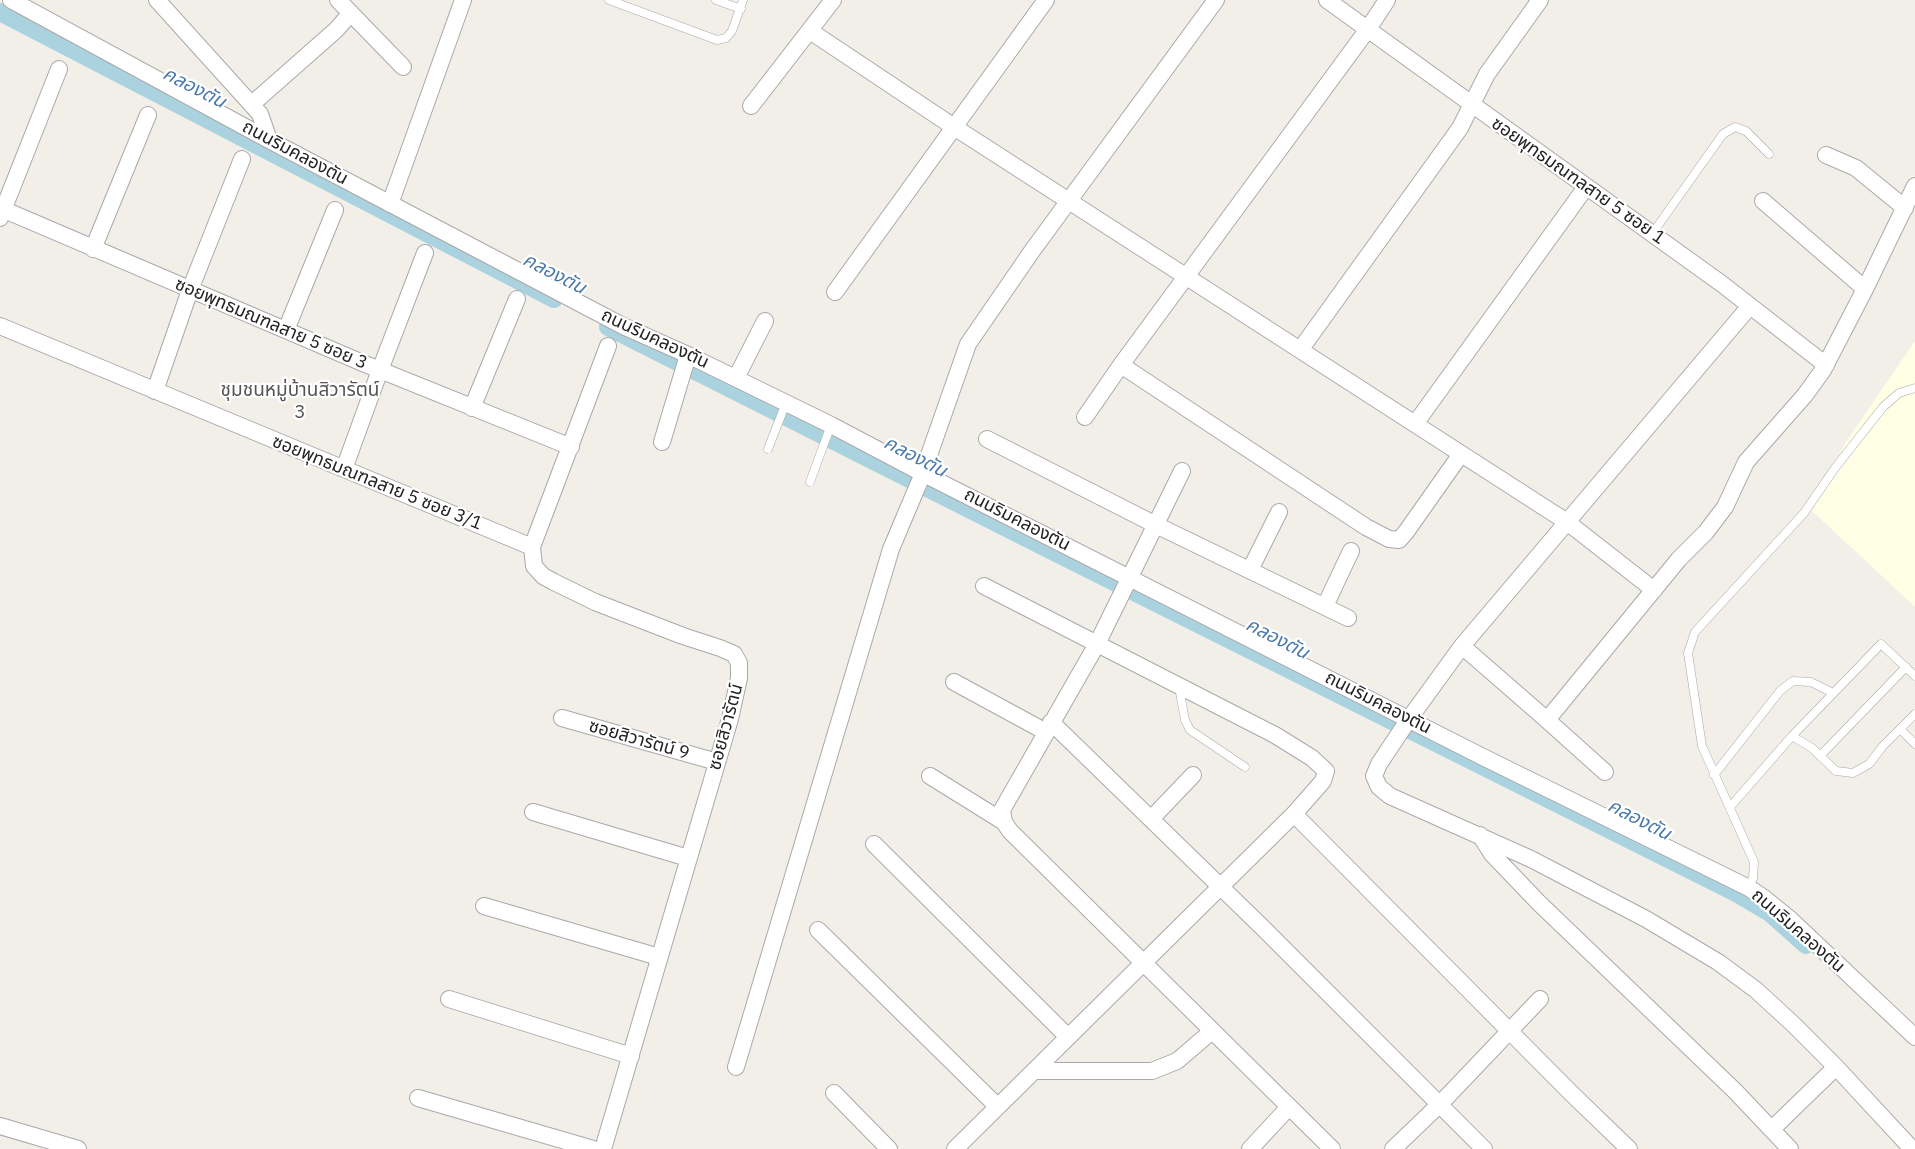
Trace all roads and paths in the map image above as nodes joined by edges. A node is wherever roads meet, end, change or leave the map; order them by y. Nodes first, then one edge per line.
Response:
1 (11, 0) edge
2 (157, 0) edge
3 (338, 0) edge
4 (464, 0) edge
5 (609, 0) edge
6 (716, 0) edge
7 (743, 0) edge
8 (833, 0) edge
9 (1046, 0) edge
10 (1216, 0) edge
11 (1327, 0) edge
12 (1387, 0) edge
13 (1540, 0) edge
14 (741, 9) junction
15 (351, 13) junction
16 (1368, 29) junction
17 (810, 31) junction
18 (403, 67) dead end
19 (59, 69) dead end
20 (252, 104) junction
21 (751, 106) dead end
22 (1472, 106) junction
23 (148, 115) dead end
24 (954, 127) junction
25 (269, 140) junction
26 (1768, 154) dead end
27 (1826, 155) dead end
28 (242, 159) dead end
29 (1915, 186) edge
30 (1586, 187) junction
31 (1069, 200) junction
32 (1763, 201) dead end
33 (390, 204) junction
34 (1905, 208) junction
35 (335, 210) dead end
36 (1, 212) edge
37 (1652, 234) junction
38 (93, 249) junction
39 (425, 253) dead end
40 (1186, 276) junction
41 (1866, 289) junction
42 (190, 290) junction
43 (835, 292) dead end
44 (516, 299) dead end
45 (1750, 306) junction
46 (765, 321) dead end
47 (0, 326) edge
48 (286, 330) junction
49 (608, 346) dead end
50 (1300, 350) junction
51 (685, 364) junction
52 (1121, 365) junction
53 (1826, 365) junction
54 (380, 370) junction
55 (736, 378) junction
56 (1915, 388) edge
57 (155, 391) junction
58 (786, 406) junction
59 (472, 408) junction
60 (1085, 417) dead end
61 (1415, 424) junction
62 (829, 428) junction
63 (986, 439) dead end
64 (662, 442) dead end
65 (571, 446) junction
66 (768, 448) dead end
67 (1461, 454) junction
68 (344, 469) junction
69 (1182, 471) dead end
70 (922, 476) junction
71 (810, 482) dead end
72 (1279, 512) dead end
73 (1567, 522) junction
74 (1156, 524) junction
75 (532, 547) junction
76 (1351, 551) dead end
77 (1250, 570) junction
78 (1128, 584) junction
79 (984, 586) dead end
80 (1654, 590) junction
81 (1325, 606) junction
82 (1348, 618) dead end
83 (1097, 644) junction
84 (1462, 646) junction
85 (1906, 667) junction
86 (1915, 676) edge
87 (954, 682) dead end
88 (1178, 686) junction
89 (1833, 694) junction
90 (1915, 714) edge
91 (562, 718) dead end
92 (1547, 720) junction
93 (1407, 722) junction
94 (1049, 727) junction
95 (1900, 729) junction
96 (1792, 736) junction
97 (1915, 744) edge
98 (1820, 756) junction
99 (717, 762) junction
100 (1245, 767) dead end
101 (1605, 772) dead end
102 (1194, 775) dead end
103 (1714, 775) junction
104 (930, 776) dead end
105 (1730, 807) junction
106 (533, 812) dead end
107 (1294, 814) junction
108 (1151, 819) junction
109 (1004, 822) junction
110 (1480, 835) junction
111 (874, 844) dead end
112 (688, 858) junction
113 (1220, 887) junction
114 (1749, 888) junction
115 (484, 906) dead end
116 (818, 930) dead end
117 (659, 957) junction
118 (1143, 963) junction
119 (449, 999) dead end
120 (1540, 999) dead end
121 (1212, 1031) junction
122 (1510, 1032) junction
123 (1068, 1036) junction
124 (1915, 1037) edge
125 (631, 1056) junction
126 (736, 1066) dead end
127 (1836, 1067) junction
128 (1035, 1071) junction
129 (834, 1093) dead end
130 (418, 1098) dead end
131 (1440, 1104) junction
132 (997, 1106) junction
133 (1289, 1107) junction
134 (0, 1126) edge
135 (1772, 1129) junction
136 (78, 1149) edge
137 (593, 1149) edge
138 (603, 1149) edge
139 (889, 1149) edge
140 (955, 1149) edge
141 (1250, 1149) edge
142 (1332, 1149) edge
143 (1393, 1149) edge
144 (1484, 1149) edge
145 (1629, 1149) edge
146 (1790, 1149) edge
147 (1912, 1149) edge

1 - 25 street, ถนนริมคลองตัน
2 - 20 street
3 - 15 street
4 - 33 street
5 - 14 lane
6 - 14 lane
7 - 14 lane
8 - 17 street
9 - 24 street
10 - 31 street
11 - 16 street, ซอยพุทธมณฑลสาย 5 ซอย 1
12 - 16 street
13 - 22 street
15 - 18 street
15 - 20 street
16 - 22 street, ซอยพุทธมณฑลสาย 5 ซอย 1
16 - 40 street
17 - 21 street
17 - 24 street
19 - 36 street
20 - 25 street
22 - 30 street, ซอยพุทธมณฑลสาย 5 ซอย 1
22 - 50 street
23 - 38 street
24 - 31 street
24 - 43 street
25 - 33 street, ถนนริมคลองตัน
26 - 37 lane
27 - 34 street
28 - 42 street
29 - 34 street
30 - 37 street, ซอยพุทธมณฑลสาย 5 ซอย 1
30 - 61 street
31 - 40 street
31 - 70 street
32 - 41 street
33 - 51 street, ถนนริมคลองตัน
34 - 41 street
35 - 48 street
36 - 38 street, ซอยพุทธมณฑลสาย 5 ซอย 3
37 - 45 street, ซอยพุทธมณฑลสาย 5 ซอย 1
38 - 42 street, ซอยพุทธมณฑลสาย 5 ซอย 3
39 - 54 street
40 - 50 street
40 - 52 street
41 - 53 street
42 - 48 street, ซอยพุทธมณฑลสาย 5 ซอย 3
42 - 57 street
44 - 59 street
45 - 53 street, ซอยพุทธมณฑลสาย 5 ซอย 1
45 - 73 street
46 - 55 street
47 - 57 street, ซอยพุทธมณฑลสาย 5 ซอย 3/1
48 - 54 street, ซอยพุทธมณฑลสาย 5 ซอย 3
49 - 65 street
50 - 61 street
51 - 55 street, ถนนริมคลองตัน
51 - 64 street
52 - 60 street
52 - 67 street
53 - 80 street
54 - 59 street, ซอยพุทธมณฑลสาย 5 ซอย 3
54 - 68 street
55 - 58 street, ถนนริมคลองตัน
56 - 103 lane
57 - 68 street, ซอยพุทธมณฑลสาย 5 ซอย 3/1
58 - 62 street, ถนนริมคลองตัน
58 - 66 lane
59 - 65 street, ซอยพุทธมณฑลสาย 5 ซอย 3
61 - 67 street
62 - 70 street, ถนนริมคลองตัน
62 - 71 lane
63 - 74 street
65 - 75 street
67 - 73 street
68 - 75 street, ซอยพุทธมณฑลสาย 5 ซอย 3/1
69 - 74 street
70 - 78 street, ถนนริมคลองตัน
70 - 126 street
72 - 77 street
73 - 80 street
73 - 84 street
74 - 77 street
74 - 78 street
75 - 99 street, ซอยสิวารัตน์
76 - 81 street
77 - 81 street
78 - 83 street
78 - 93 street, ถนนริมคลองตัน
79 - 83 street
80 - 92 street
81 - 82 street
83 - 88 street
83 - 94 street
84 - 92 street
84 - 93 street
85 - 86 lane
85 - 89 lane
85 - 98 lane
87 - 94 street
88 - 100 lane
88 - 107 street
89 - 96 lane
89 - 103 lane
90 - 95 lane
91 - 99 street, ซอยสิวารัตน์ 9
92 - 101 street
93 - 110 street
93 - 114 street, ถนนริมคลองตัน
94 - 108 street
94 - 109 street
95 - 97 lane
95 - 98 lane
96 - 98 lane
96 - 105 lane
99 - 112 street, ซอยสิวารัตน์
102 - 108 street
103 - 105 lane
104 - 109 street
105 - 114 lane
106 - 112 street
107 - 113 street
107 - 122 street
108 - 113 street
109 - 118 street
110 - 127 street
110 - 135 street
111 - 123 street
112 - 117 street, ซอยสิวารัตน์
113 - 118 street
113 - 131 street
114 - 124 street, ถนนริมคลองตัน
115 - 117 street
116 - 132 street
117 - 125 street, ซอยสิวารัตน์
118 - 121 street
118 - 123 street
119 - 125 street
120 - 122 street
121 - 128 street
121 - 133 street
122 - 131 street
122 - 145 street
123 - 128 street
125 - 138 street, ซอยสิวารัตน์
127 - 135 street
127 - 147 street
128 - 132 street
129 - 139 street
130 - 137 street
131 - 143 street
131 - 144 street
132 - 140 street
133 - 141 street
133 - 142 street
134 - 136 street
135 - 146 street

